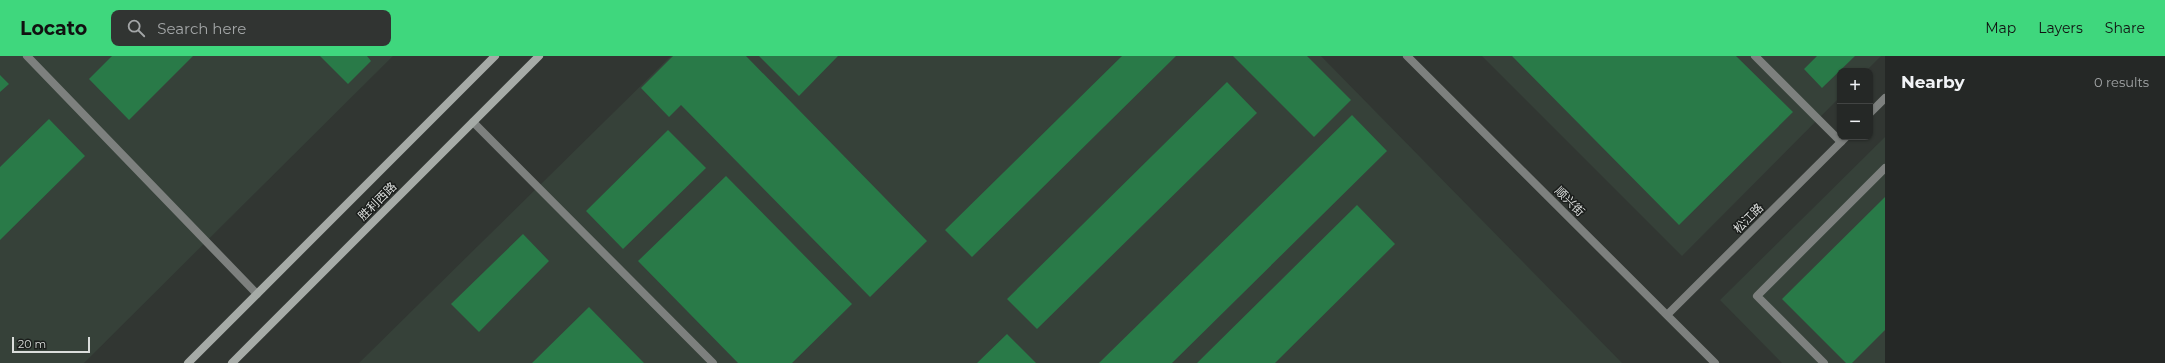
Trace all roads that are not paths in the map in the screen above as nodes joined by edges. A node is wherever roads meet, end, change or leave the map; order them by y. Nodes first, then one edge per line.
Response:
1 (27, 56) edge
2 (495, 56) edge
3 (539, 56) edge
4 (1407, 56) edge
5 (1755, 56) edge
6 (1885, 98) edge
7 (1873, 110) edge
8 (473, 122) junction
9 (1837, 134) edge
10 (1843, 140) edge
11 (1885, 168) edge
12 (257, 294) junction
13 (1667, 315) junction
14 (188, 363) edge
15 (232, 363) edge
16 (714, 363) edge
17 (1715, 363) edge
18 (1824, 363) edge

1 - 12 street
2 - 12 main road, 胜利西路
3 - 8 main road, 胜利西路
4 - 13 street, 顺兴街
5 - 9 street
6 - 7 street
8 - 15 main road, 胜利西路
8 - 16 street
10 - 13 street, 松江路
11 - 18 street
12 - 14 main road, 胜利西路
13 - 17 street, 顺兴街

